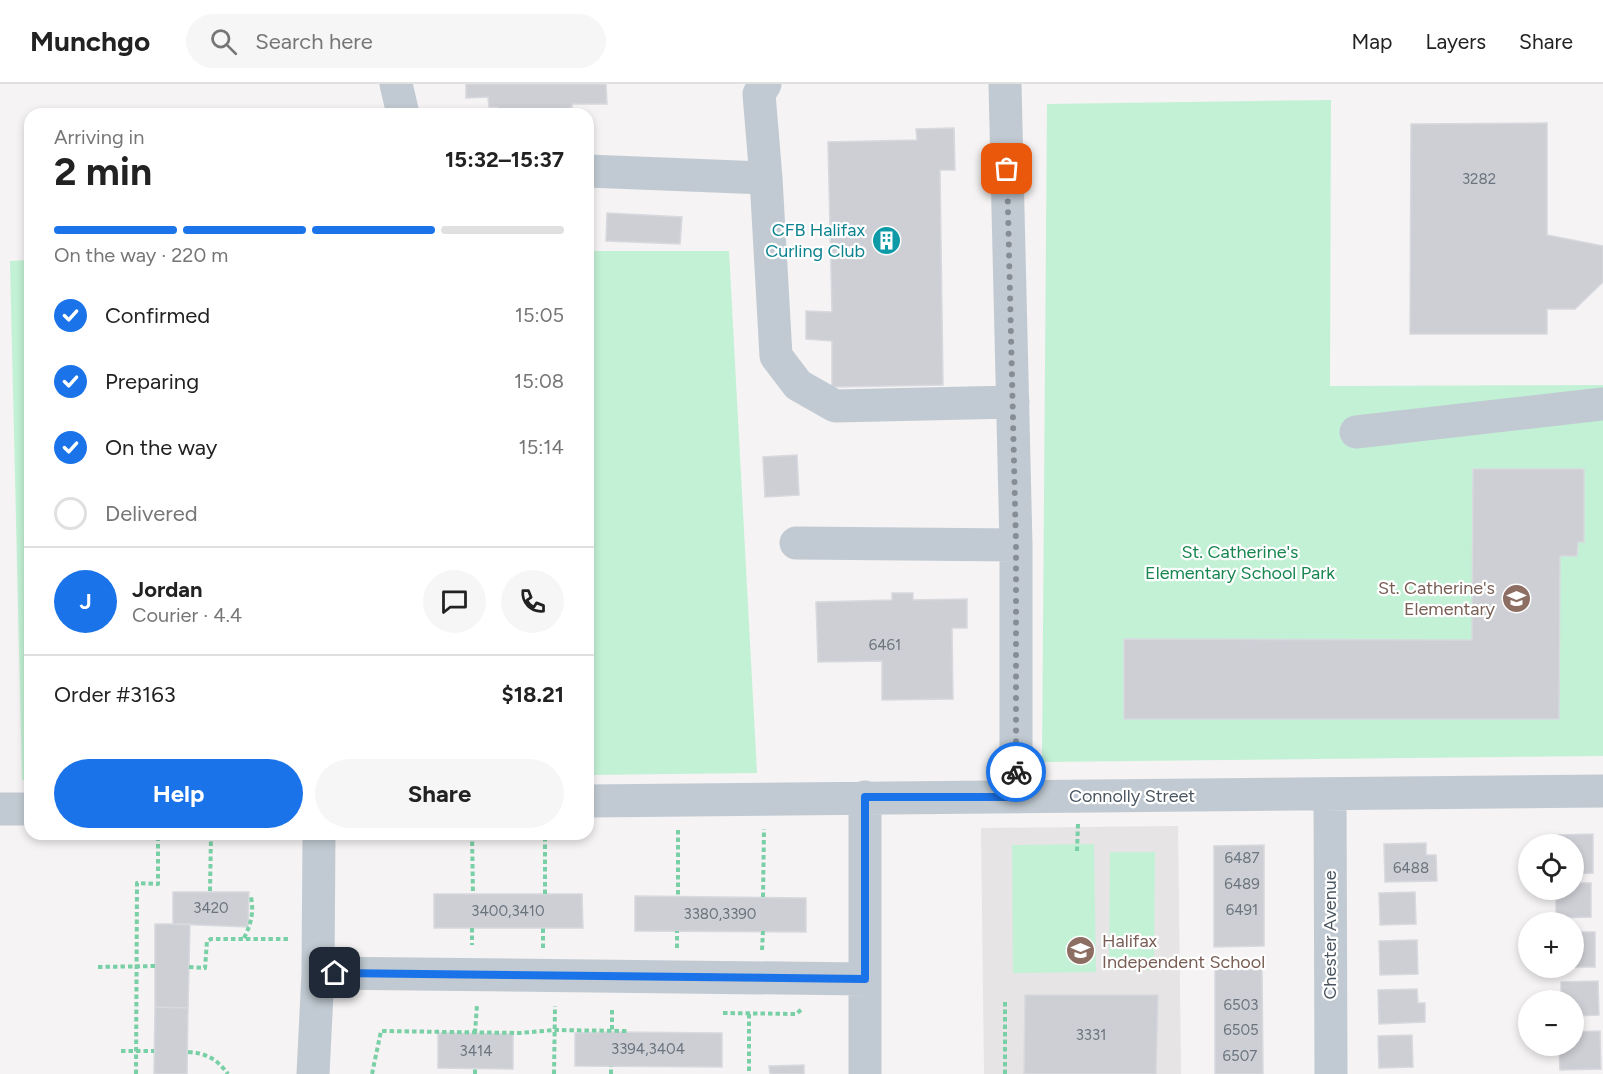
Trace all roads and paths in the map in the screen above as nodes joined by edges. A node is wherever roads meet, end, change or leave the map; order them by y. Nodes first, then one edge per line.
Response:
1 (396, 84) edge
2 (765, 84) edge
3 (1005, 84) edge
4 (402, 108) edge
5 (594, 171) edge
6 (766, 178) junction
7 (1013, 402) junction
8 (1603, 404) edge
9 (1356, 432) dead end
10 (796, 543) dead end
11 (1016, 545) junction
12 (1603, 791) edge
13 (1330, 796) junction
14 (865, 797) junction
15 (1016, 797) junction
16 (594, 801) edge
17 (0, 809) edge
18 (24, 809) edge
19 (764, 829) dead end
20 (678, 830) dead end
21 (158, 840) edge
22 (211, 840) edge
23 (319, 840) edge
24 (472, 840) edge
25 (545, 840) edge
26 (210, 891) dead end
27 (472, 894) dead end
28 (545, 894) dead end
29 (251, 897) dead end
30 (678, 897) dead end
31 (763, 897) dead end
32 (244, 938) junction
33 (319, 939) junction
34 (137, 966) junction
35 (155, 966) dead end
36 (98, 967) dead end
37 (189, 967) dead end
38 (318, 973) junction
39 (555, 975) junction
40 (865, 979) junction
41 (1005, 999) dead end
42 (477, 1002) dead end
43 (805, 1005) dead end
44 (612, 1010) dead end
45 (723, 1013) dead end
46 (748, 1014) junction
47 (555, 1030) junction
48 (627, 1031) dead end
49 (612, 1032) junction
50 (475, 1033) junction
51 (121, 1051) dead end
52 (136, 1051) junction
53 (154, 1051) dead end
54 (188, 1052) dead end
55 (611, 1066) dead end
56 (136, 1074) edge
57 (228, 1074) edge
58 (313, 1074) edge
59 (372, 1074) edge
60 (554, 1074) edge
61 (611, 1074) edge
62 (749, 1074) edge
63 (865, 1074) edge
64 (1005, 1074) edge
65 (1331, 1074) edge

1 - 4 street
2 - 6 street
3 - 7 street
5 - 6 street
6 - 7 street
7 - 11 street
8 - 9 street
10 - 11 street
11 - 15 street
12 - 13 street, Connolly Street
13 - 15 street, Connolly Street
13 - 65 street, Chester Avenue
14 - 15 street, Connolly Street
14 - 16 street, Connolly Street
14 - 40 street
17 - 18 street
19 - 31 path
20 - 30 path
21 - 34 path
22 - 26 path
23 - 33 street
24 - 27 path
25 - 28 path
29 - 32 path
32 - 33 path
32 - 37 path
33 - 38 street
34 - 35 path
34 - 36 path
34 - 52 path
38 - 39 street
38 - 58 street
39 - 40 street
39 - 47 path
40 - 63 street
41 - 64 path
42 - 50 path
43 - 46 path
44 - 49 path
45 - 46 path
46 - 62 path
47 - 49 path
47 - 50 path
47 - 60 path
48 - 49 path
50 - 59 path
51 - 52 path
52 - 53 path
52 - 56 path
54 - 57 path
55 - 61 path

